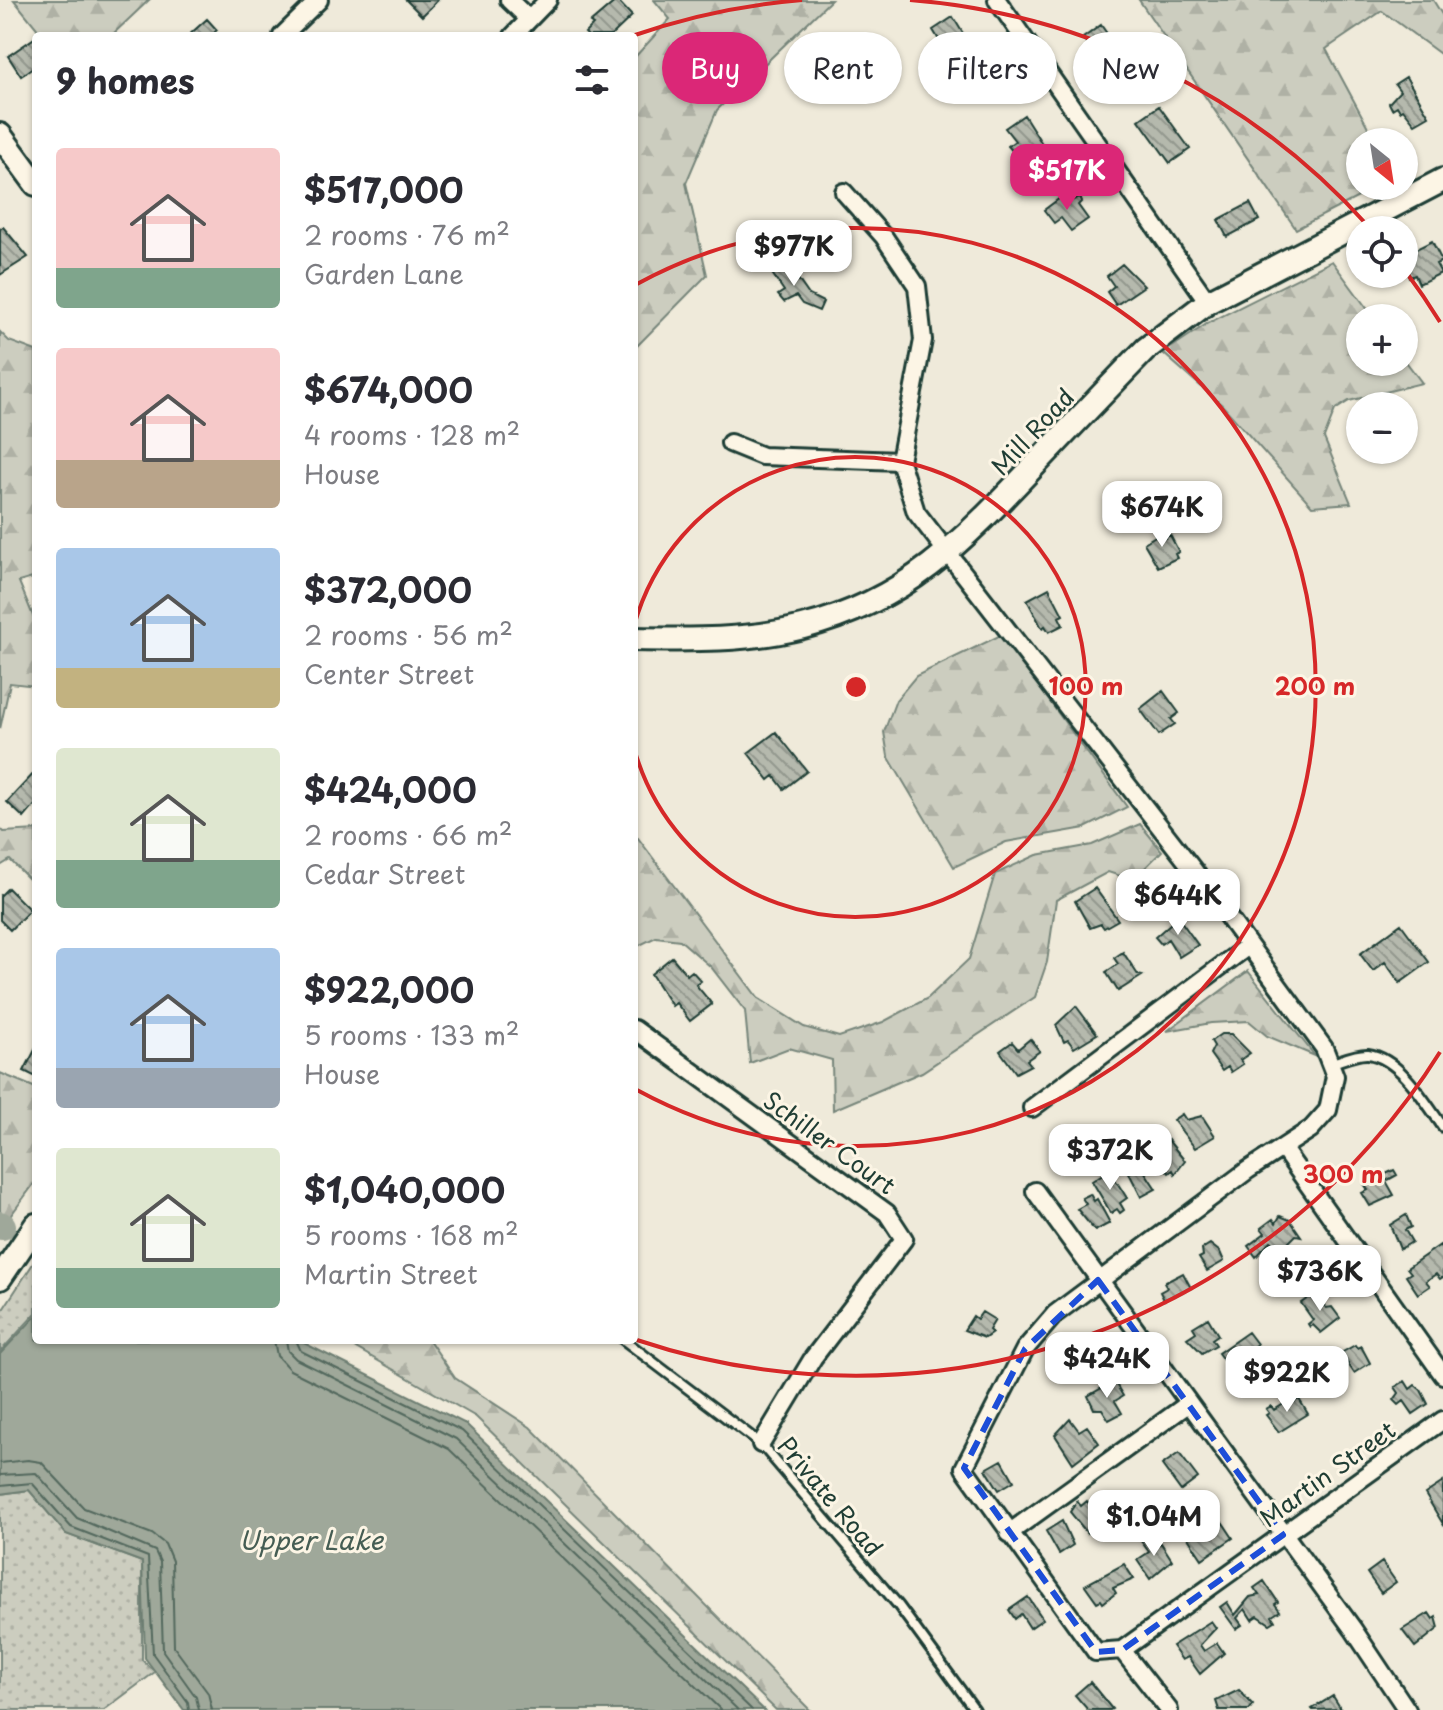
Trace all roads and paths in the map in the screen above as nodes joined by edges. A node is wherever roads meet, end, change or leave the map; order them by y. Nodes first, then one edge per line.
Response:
1 (319, 0) edge
2 (509, 0) edge
3 (548, 0) edge
4 (997, 0) edge
5 (529, 19) junction
6 (286, 32) edge
7 (517, 32) edge
8 (0, 135) edge
9 (32, 179) edge
10 (1443, 180) edge
11 (844, 192) dead end
12 (1208, 302) junction
13 (730, 443) dead end
14 (900, 461) junction
15 (946, 556) junction
16 (638, 639) edge
17 (1248, 946) junction
18 (638, 1032) edge
19 (1332, 1063) junction
20 (1032, 1108) dead end
21 (1443, 1127) edge
22 (1283, 1149) junction
23 (1035, 1191) dead end
24 (32, 1231) edge
25 (0, 1278) edge
26 (1098, 1280) junction
27 (629, 1344) edge
28 (1443, 1375) edge
29 (1188, 1404) junction
30 (1443, 1420) edge
31 (761, 1444) junction
32 (1009, 1533) junction
33 (1283, 1535) junction
34 (1122, 1650) junction
35 (975, 1710) edge
36 (1169, 1710) edge
37 (1407, 1710) edge

1 - 6 street
2 - 5 street
3 - 5 street
4 - 12 street
5 - 7 street
8 - 9 main road
10 - 12 main road, Mill Road
11 - 14 street
12 - 15 main road, Mill Road
13 - 14 street
14 - 15 street
15 - 16 main road, Mill Road
15 - 17 street
17 - 19 street
17 - 20 street
18 - 31 street, Schiller Court
19 - 21 lane
19 - 22 street
22 - 26 street
22 - 28 street
23 - 26 street
24 - 25 main road
26 - 29 street
26 - 32 street
27 - 31 lane, Private Road
29 - 32 street
29 - 33 street
30 - 33 street, Martin Street
31 - 35 lane, Private Road
32 - 34 street
33 - 34 street, Martin Street
33 - 37 street
34 - 36 street

